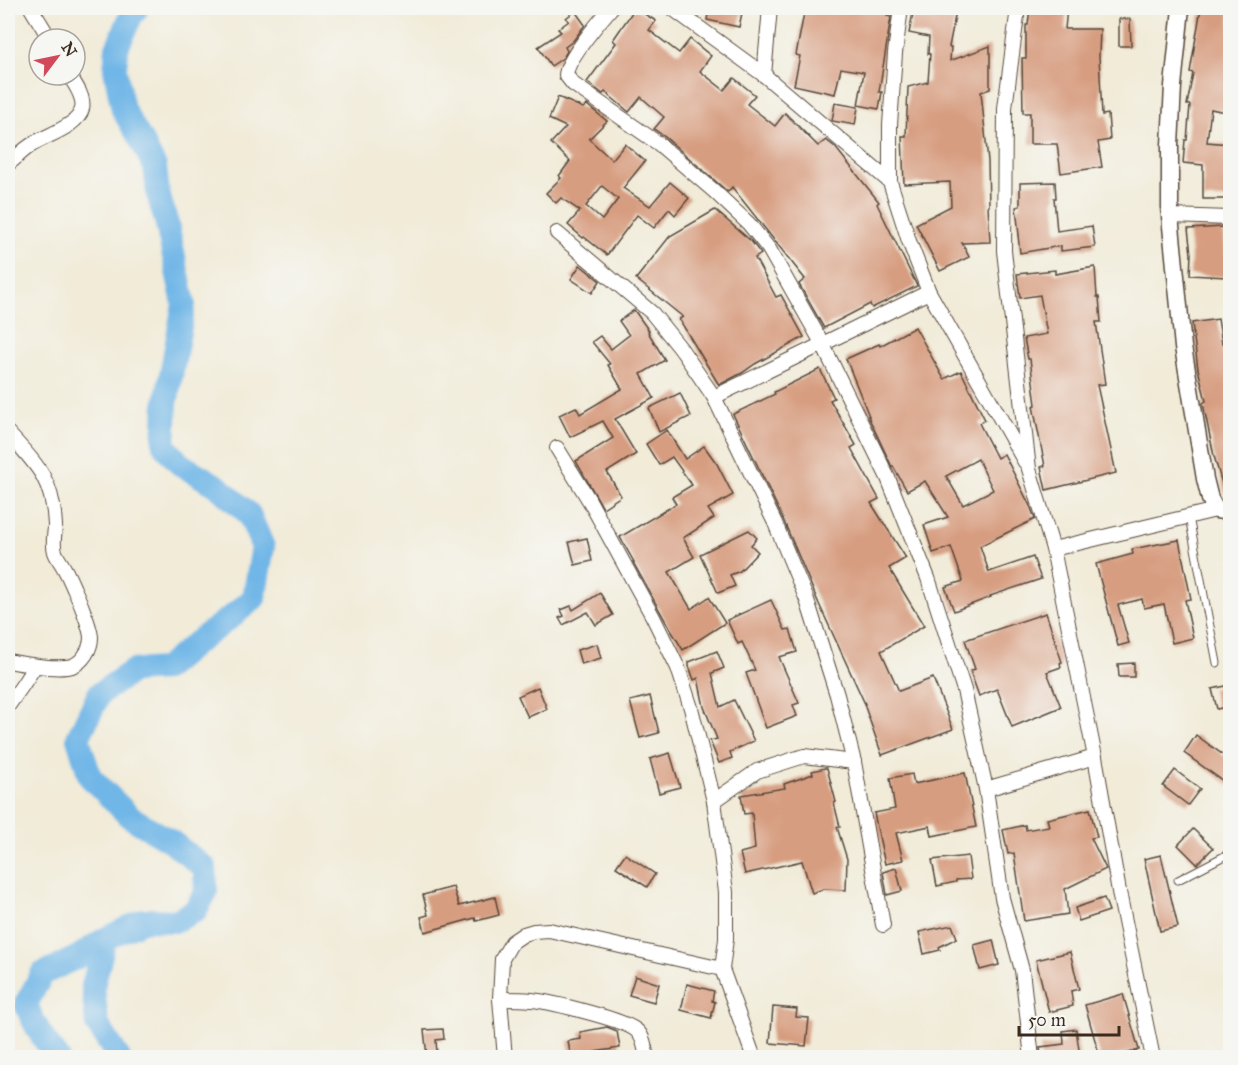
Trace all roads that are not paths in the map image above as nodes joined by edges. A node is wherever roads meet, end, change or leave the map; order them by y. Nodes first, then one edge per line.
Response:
1 (31, 8) edge
2 (610, 8) edge
3 (672, 8) edge
4 (770, 8) edge
5 (901, 8) edge
6 (1018, 8) edge
7 (1181, 8) edge
8 (43, 27) edge
9 (764, 75) junction
10 (76, 87) edge
11 (8, 164) edge
12 (890, 182) junction
13 (1170, 216) junction
14 (1230, 218) edge
15 (557, 233) dead end
16 (929, 292) junction
17 (822, 344) junction
18 (714, 397) junction
19 (8, 433) edge
20 (557, 448) dead end
21 (1029, 469) junction
22 (1223, 511) edge
23 (1189, 517) junction
24 (1053, 549) junction
25 (8, 661) edge
26 (1217, 663) dead end
27 (34, 666) junction
28 (8, 706) edge
29 (1095, 757) junction
30 (854, 762) junction
31 (986, 789) junction
32 (714, 801) junction
33 (1230, 853) edge
34 (1178, 880) dead end
35 (883, 925) dead end
36 (722, 969) junction
37 (500, 999) junction
38 (505, 1058) edge
39 (647, 1058) edge
40 (754, 1058) edge
41 (1032, 1058) edge
42 (1153, 1058) edge

1 - 8 street
2 - 17 street
3 - 9 street
4 - 9 street
5 - 12 street
6 - 21 street
7 - 13 street
9 - 12 street
10 - 11 street
12 - 16 street
13 - 14 street
13 - 22 street
15 - 18 street
16 - 17 street
16 - 21 street
17 - 18 street
17 - 31 street
18 - 30 street
19 - 27 street
20 - 32 street
21 - 24 street
22 - 23 street
23 - 24 street
23 - 26 lane
24 - 29 street
25 - 27 street
27 - 28 street
29 - 31 street
29 - 42 street
30 - 32 street
30 - 35 street
31 - 41 street
32 - 36 street
33 - 34 lane
36 - 37 street
36 - 40 street
37 - 38 street
37 - 39 street

